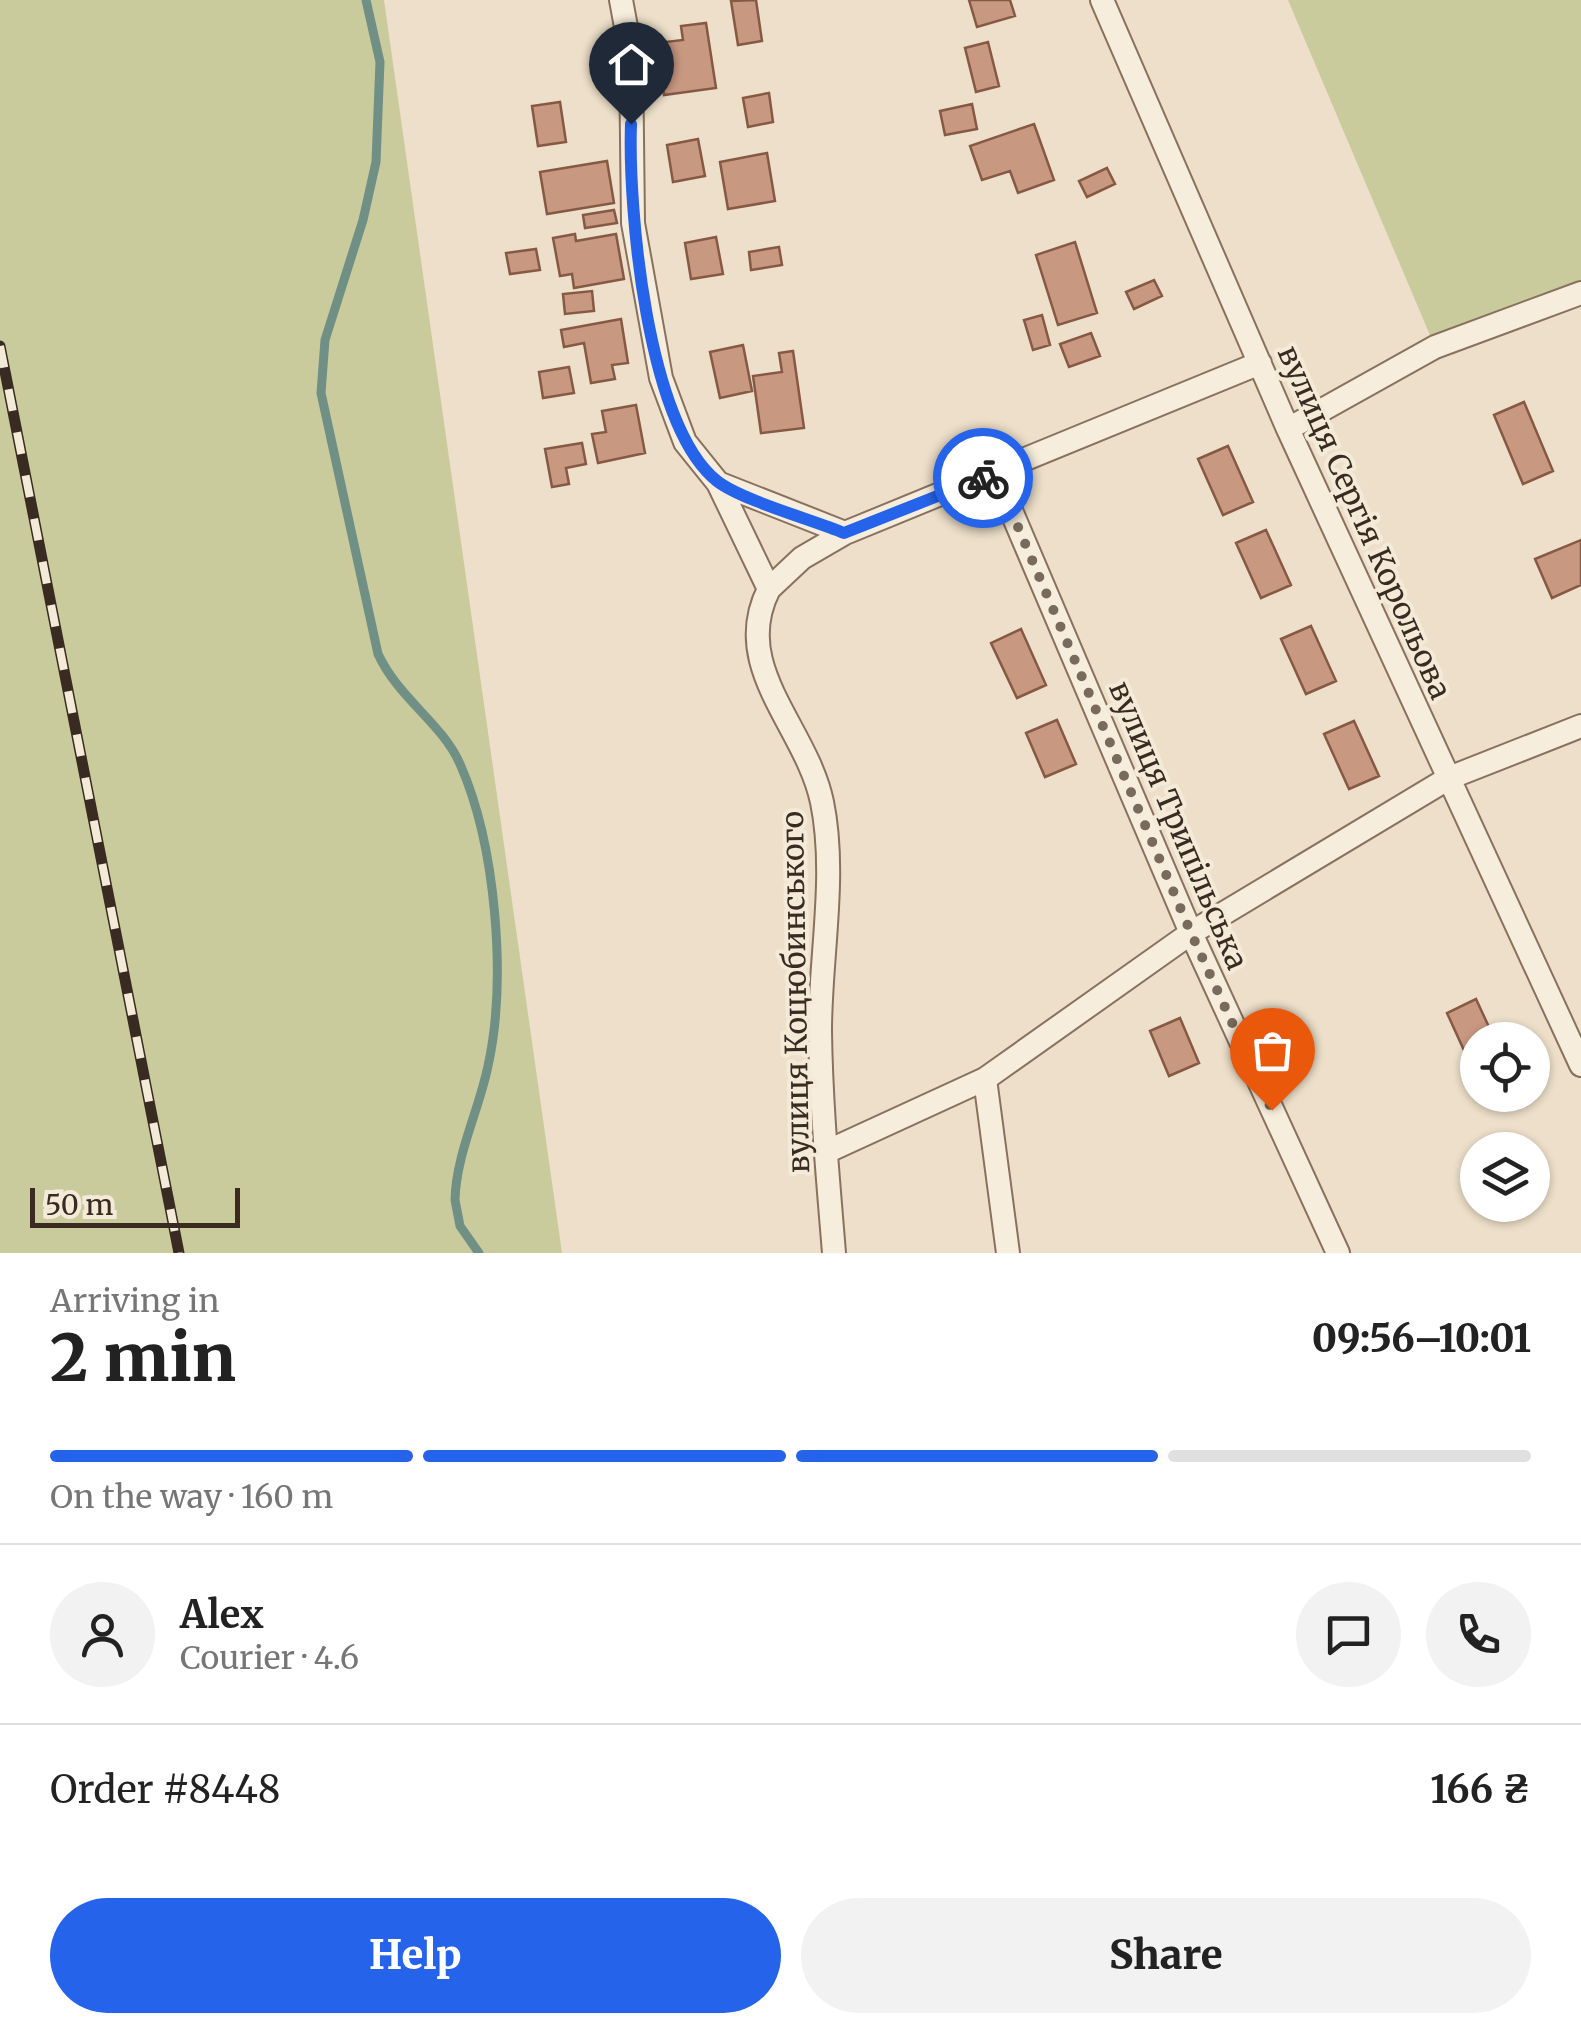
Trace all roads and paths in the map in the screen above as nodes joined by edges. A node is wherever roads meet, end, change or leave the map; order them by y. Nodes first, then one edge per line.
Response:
1 (620, 0) edge
2 (1102, 0) edge
3 (1581, 293) edge
4 (1260, 363) junction
5 (1288, 429) junction
6 (995, 473) junction
7 (718, 483) junction
8 (844, 533) junction
9 (769, 589) junction
10 (1581, 726) edge
11 (1449, 778) junction
12 (1191, 933) junction
13 (1581, 1065) edge
14 (985, 1078) junction
15 (826, 1152) junction
16 (834, 1253) edge
17 (1008, 1253) edge
18 (1338, 1253) edge

1 - 7 street
2 - 4 street, вулиця Сергія Корольова
3 - 5 street
4 - 5 street, вулиця Сергія Корольова
4 - 6 street
5 - 11 street, вулиця Сергія Корольова
6 - 8 street
6 - 12 street, вулиця Трипільська
7 - 8 street
7 - 9 street
8 - 9 street
9 - 15 street, вулиця Коцюбинського
10 - 11 street
11 - 12 street
11 - 13 street, вулиця Сергія Корольова
12 - 14 street
12 - 18 street, вулиця Трипільська
14 - 15 street
14 - 17 street
15 - 16 street, вулиця Коцюбинського

